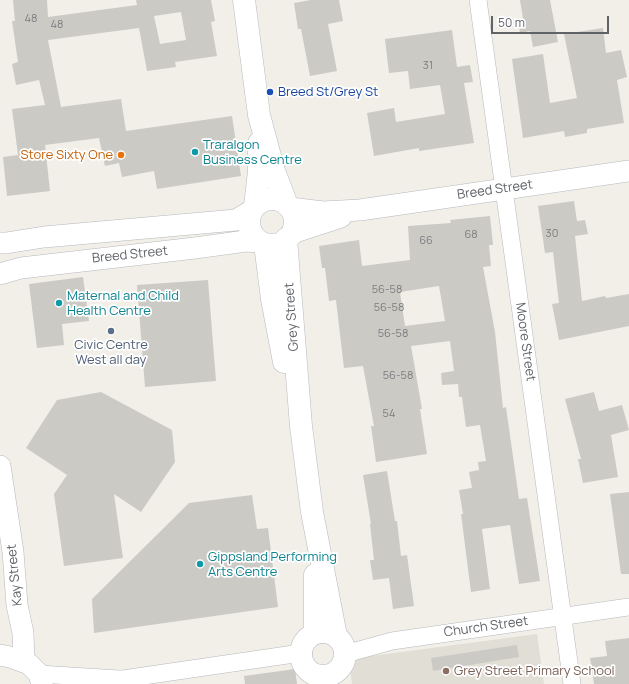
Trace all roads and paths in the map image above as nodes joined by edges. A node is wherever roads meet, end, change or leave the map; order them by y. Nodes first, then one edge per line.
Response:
1 (244, 0) edge
2 (478, 0) edge
3 (259, 115) junction
4 (629, 170) edge
5 (504, 188) junction
6 (288, 206) junction
7 (253, 208) junction
8 (360, 210) junction
9 (289, 236) junction
10 (0, 243) edge
11 (262, 243) junction
12 (0, 274) edge
13 (298, 394) junction
14 (0, 466) edge
15 (629, 607) edge
16 (562, 616) junction
17 (301, 653) junction
18 (0, 655) edge
19 (334, 656) edge
20 (35, 673) edge
21 (123, 679) junction
22 (317, 679) edge
23 (106, 684) edge
24 (572, 684) edge

1 - 3 main road
2 - 5 street, Moore Street
3 - 6 main road
3 - 7 main road
4 - 5 street, Breed Street
5 - 8 street, Breed Street
5 - 16 street, Moore Street
6 - 7 main road
6 - 8 street, Breed Street
6 - 9 main road
7 - 10 street, Breed Street
7 - 11 main road
8 - 9 street, Breed Street
9 - 11 main road
9 - 13 main road, Grey Street
11 - 12 street, Breed Street
11 - 13 main road, Grey Street
13 - 19 main road, Grey Street
14 - 20 street, Kay Street
15 - 16 street, Church Street
16 - 19 street, Church Street
16 - 24 street, Moore Street
17 - 19 main road
17 - 21 street
17 - 22 main road
18 - 20 street
19 - 22 main road
20 - 21 street
21 - 23 street

